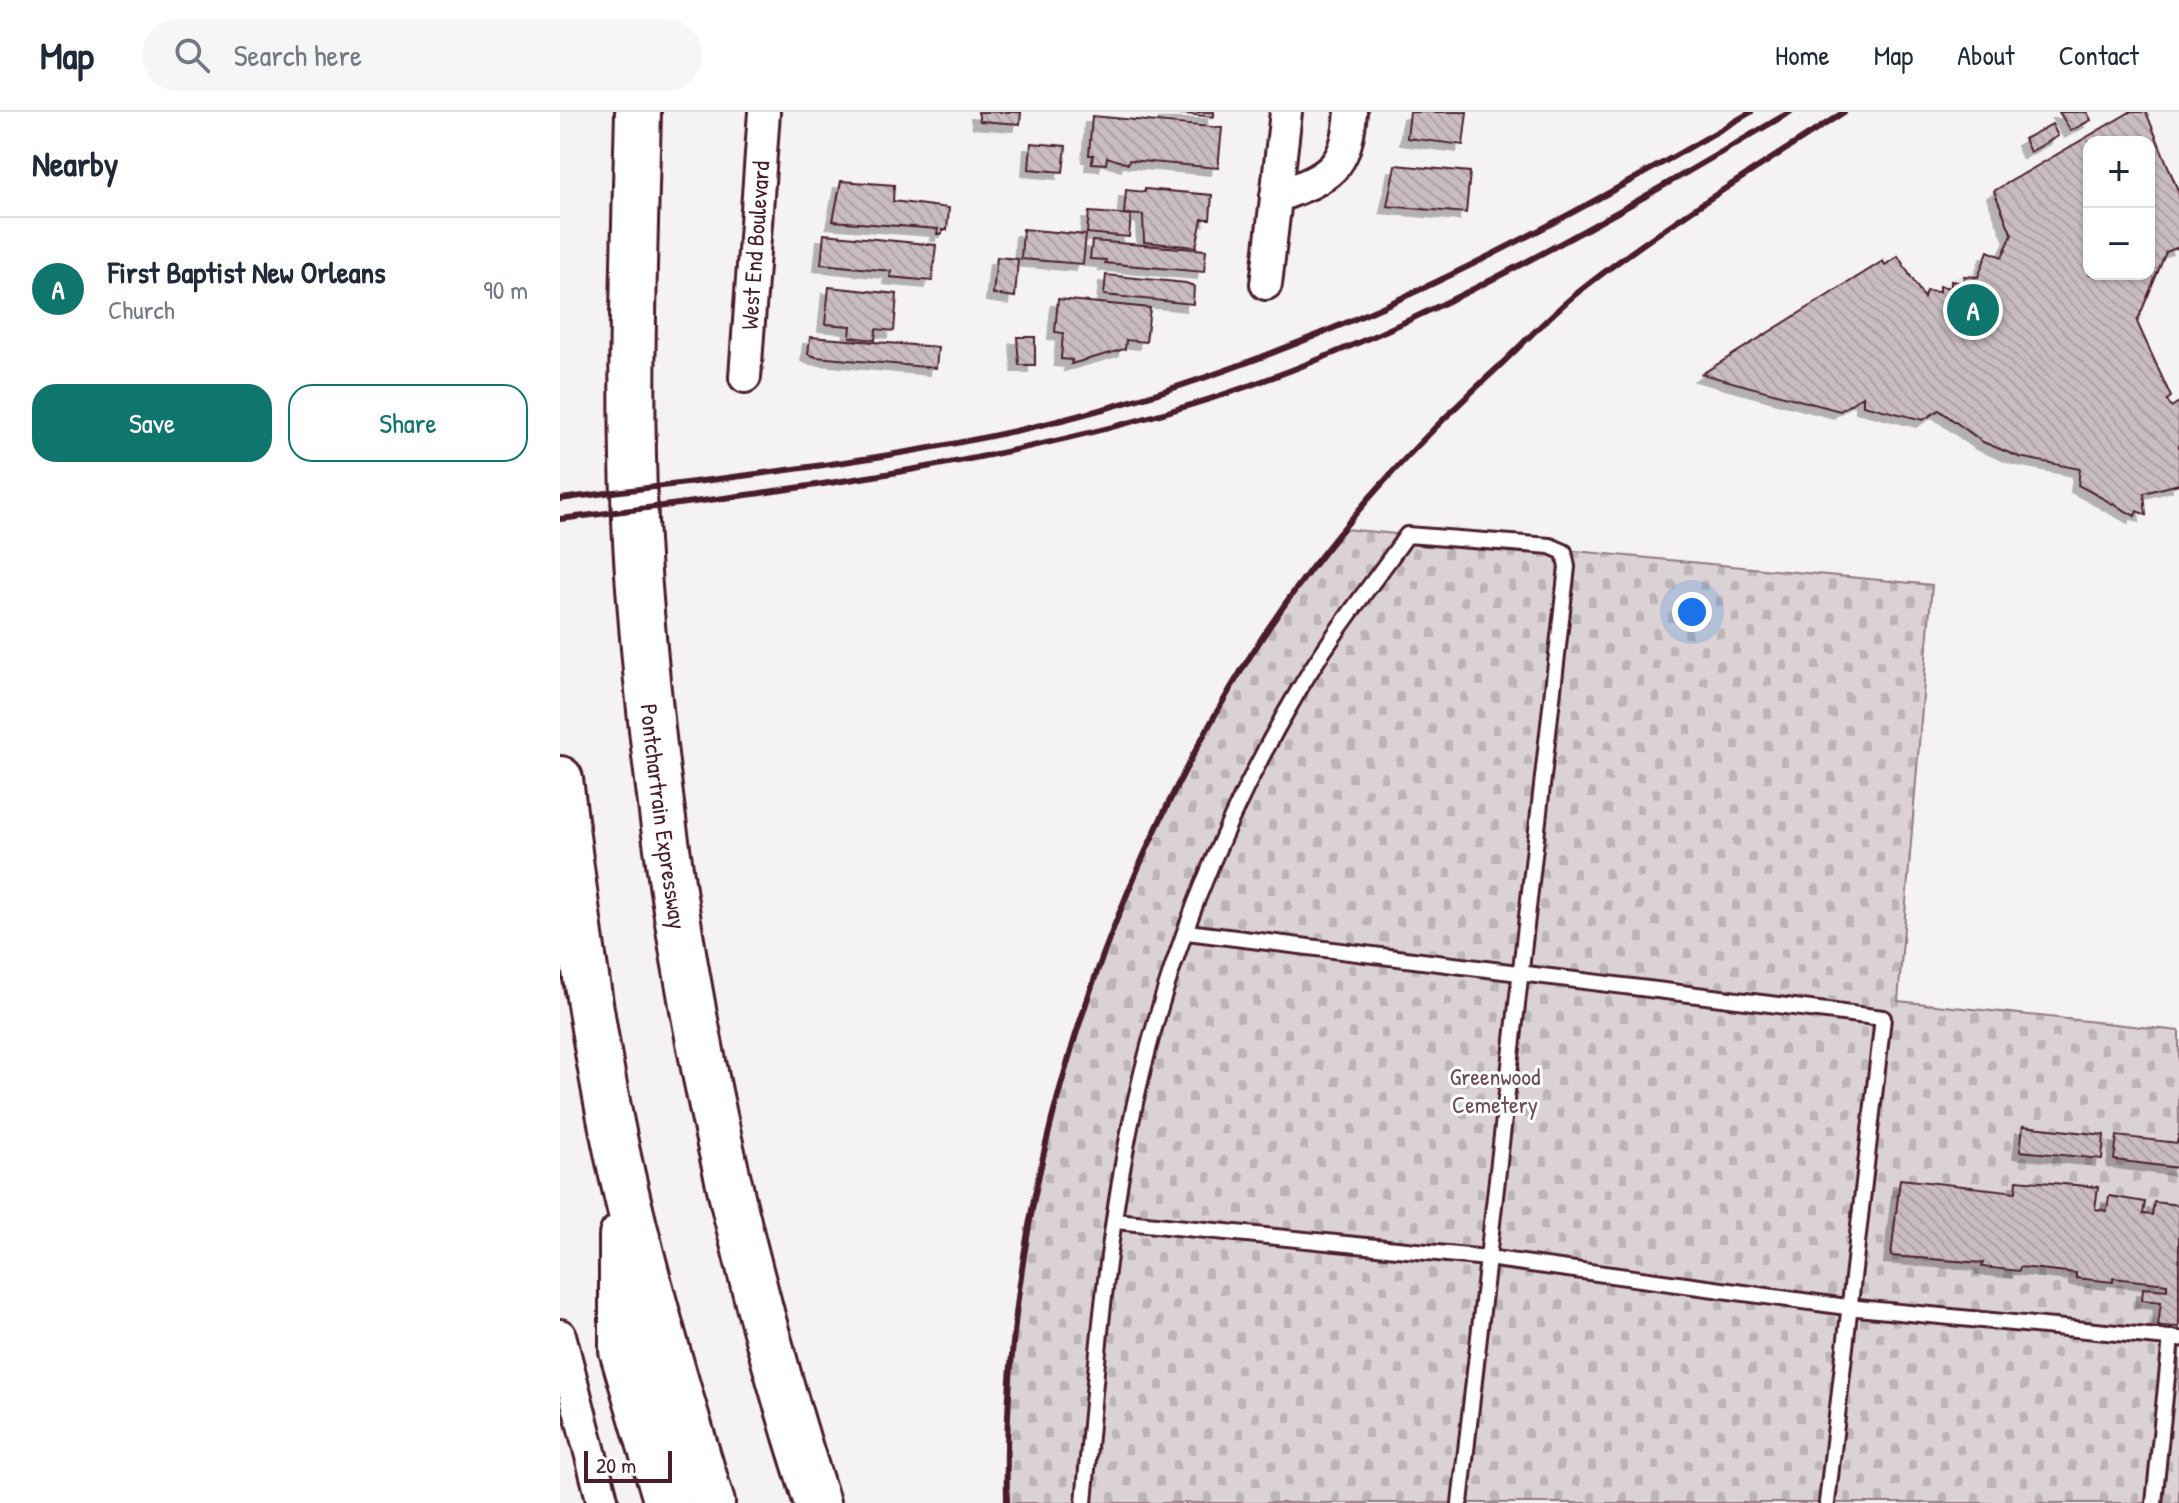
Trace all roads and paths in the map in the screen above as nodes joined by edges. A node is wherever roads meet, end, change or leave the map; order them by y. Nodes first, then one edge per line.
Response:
1 (640, 112) edge
2 (764, 112) edge
3 (1286, 112) edge
4 (1351, 112) edge
5 (1276, 197) junction
6 (1266, 284) dead end
7 (745, 377) dead end
8 (560, 779) edge
9 (1187, 932) junction
10 (1518, 974) junction
11 (622, 1174) junction
12 (1116, 1221) junction
13 (1487, 1258) junction
14 (1847, 1307) junction
15 (560, 1335) edge
16 (2175, 1339) edge
17 (782, 1393) junction
18 (603, 1503) edge
19 (667, 1503) edge
20 (712, 1503) edge
21 (817, 1503) edge
22 (830, 1503) edge
23 (1084, 1503) edge
24 (1460, 1503) edge
25 (1827, 1503) edge
26 (2154, 1503) edge

1 - 17 highway, Pontchartrain Expressway
2 - 7 street, West End Boulevard
3 - 5 street
4 - 5 street
5 - 6 street
8 - 11 highway
9 - 10 lane
9 - 10 lane
9 - 12 lane
10 - 13 lane
10 - 14 lane
11 - 19 highway
11 - 20 highway
12 - 13 lane
12 - 23 lane
13 - 14 lane
13 - 24 lane
14 - 16 lane
14 - 25 lane
15 - 18 street
16 - 26 lane
17 - 21 highway, Pontchartrain Expressway
17 - 22 highway

